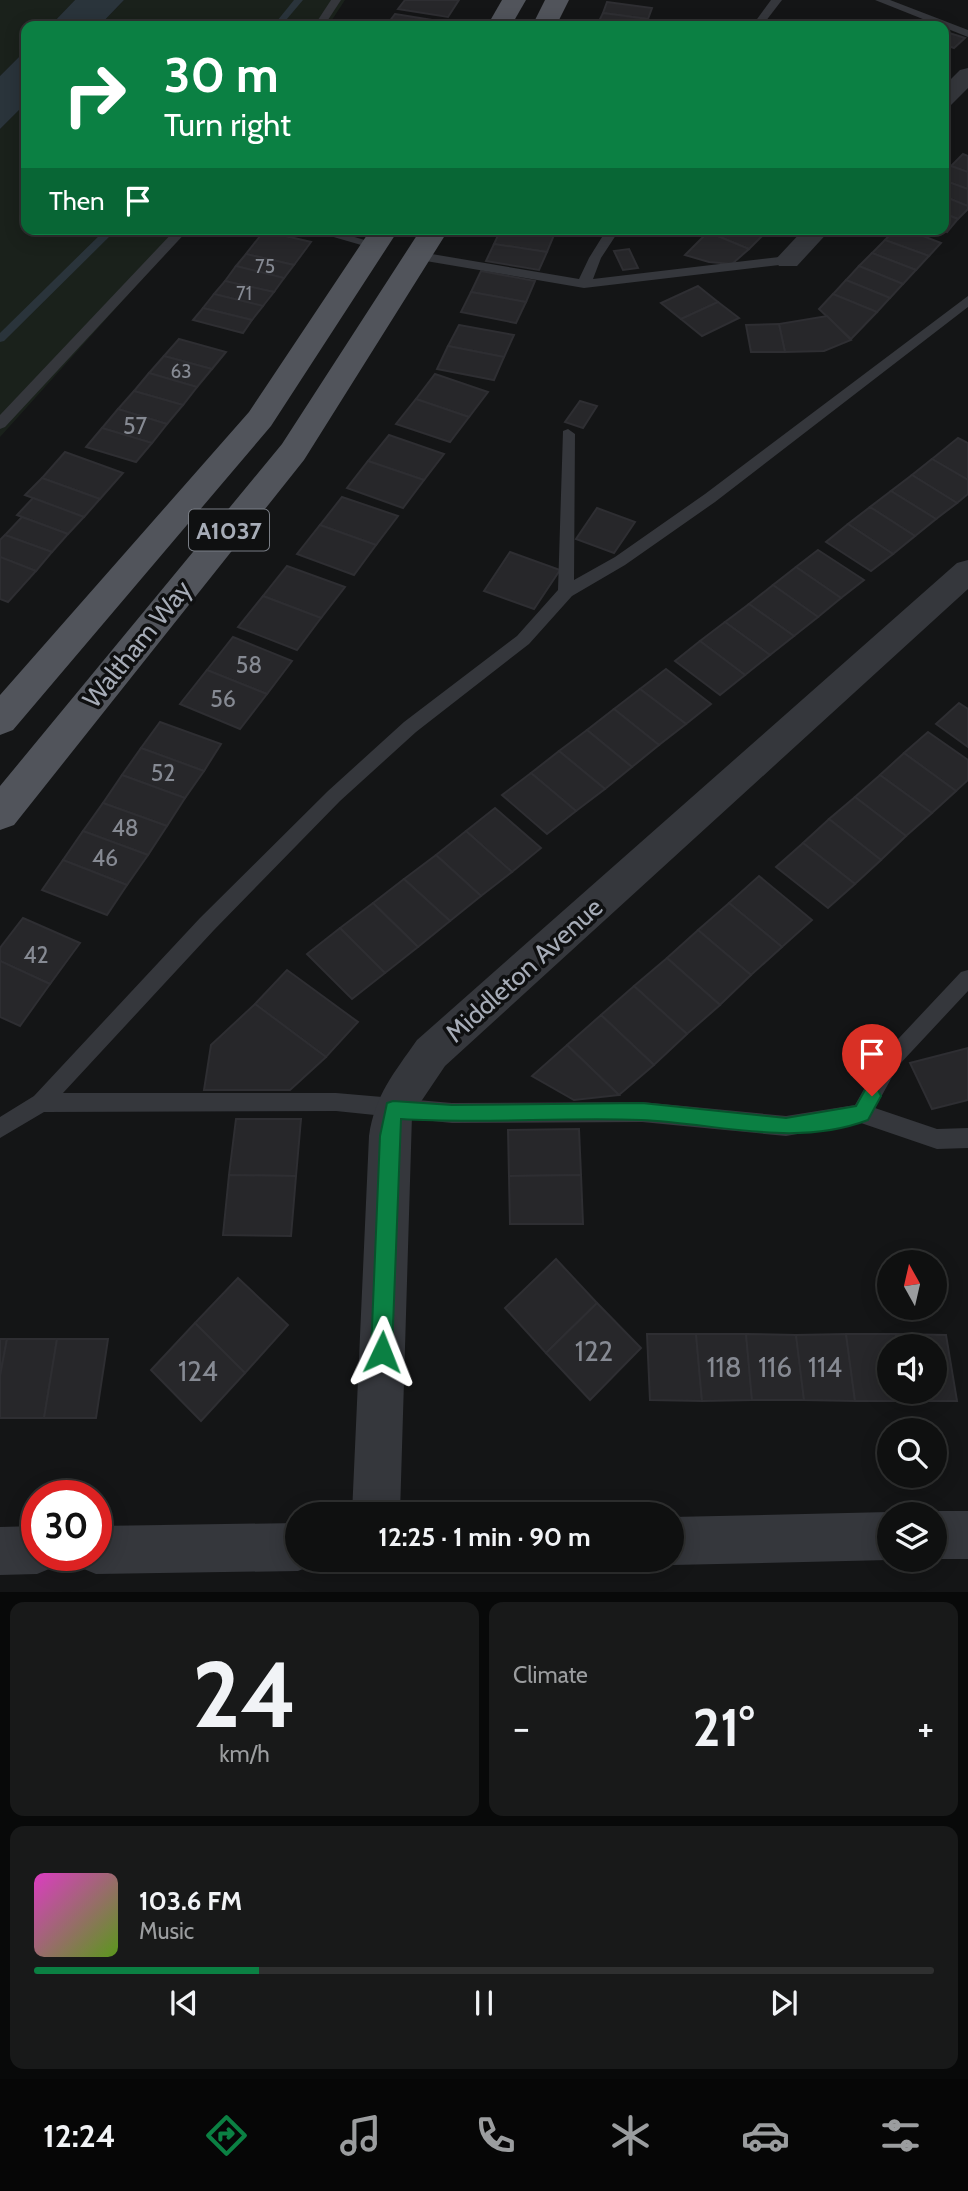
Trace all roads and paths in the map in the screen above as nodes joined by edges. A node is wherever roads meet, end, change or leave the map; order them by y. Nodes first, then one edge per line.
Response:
1 (336, 0) edge
2 (514, 0) edge
3 (557, 0) edge
4 (777, 0) edge
5 (880, 0) edge
6 (322, 21) edge
7 (502, 21) edge
8 (546, 21) edge
9 (761, 21) edge
10 (934, 21) edge
11 (949, 27) edge
12 (968, 34) edge
13 (968, 75) edge
14 (949, 94) edge
15 (177, 235) edge
16 (610, 235) edge
17 (812, 235) edge
18 (380, 237) edge
19 (428, 243) edge
20 (788, 260) joint
21 (584, 284) junction
22 (968, 300) edge
23 (0, 424) edge
24 (568, 434) dead end
25 (211, 477) junction
26 (259, 492) junction
27 (968, 571) edge
28 (566, 592) junction
29 (0, 720) edge
30 (0, 814) edge
31 (968, 978) edge
32 (41, 1103) junction
33 (393, 1110) junction
34 (862, 1114) junction
35 (0, 1128) edge
36 (968, 1138) edge
37 (376, 1502) edge
38 (947, 1535) edge
39 (968, 1535) edge
40 (877, 1536) edge
41 (684, 1541) edge
42 (285, 1547) edge
43 (21, 1550) edge
44 (112, 1550) edge
45 (0, 1551) edge

1 - 6 lane
2 - 7 main road
3 - 8 main road
4 - 9 lane
5 - 10 lane
11 - 12 lane
13 - 14 street
15 - 23 lane
16 - 21 lane
17 - 20 street
18 - 25 main road, Waltham Way / A1037
19 - 21 lane
19 - 26 main road, Waltham Way / A1037
20 - 21 lane
22 - 28 lane
24 - 28 lane
25 - 26 main road, A1037
25 - 29 main road, Waltham Way / A1037
26 - 30 main road, Waltham Way / A1037
27 - 33 street, Middleton Avenue
28 - 32 lane
31 - 34 lane
32 - 33 lane
32 - 35 lane
33 - 34 lane
33 - 37 street, Middleton Avenue
34 - 36 lane
38 - 39 street
40 - 41 street
42 - 44 street
43 - 45 street

